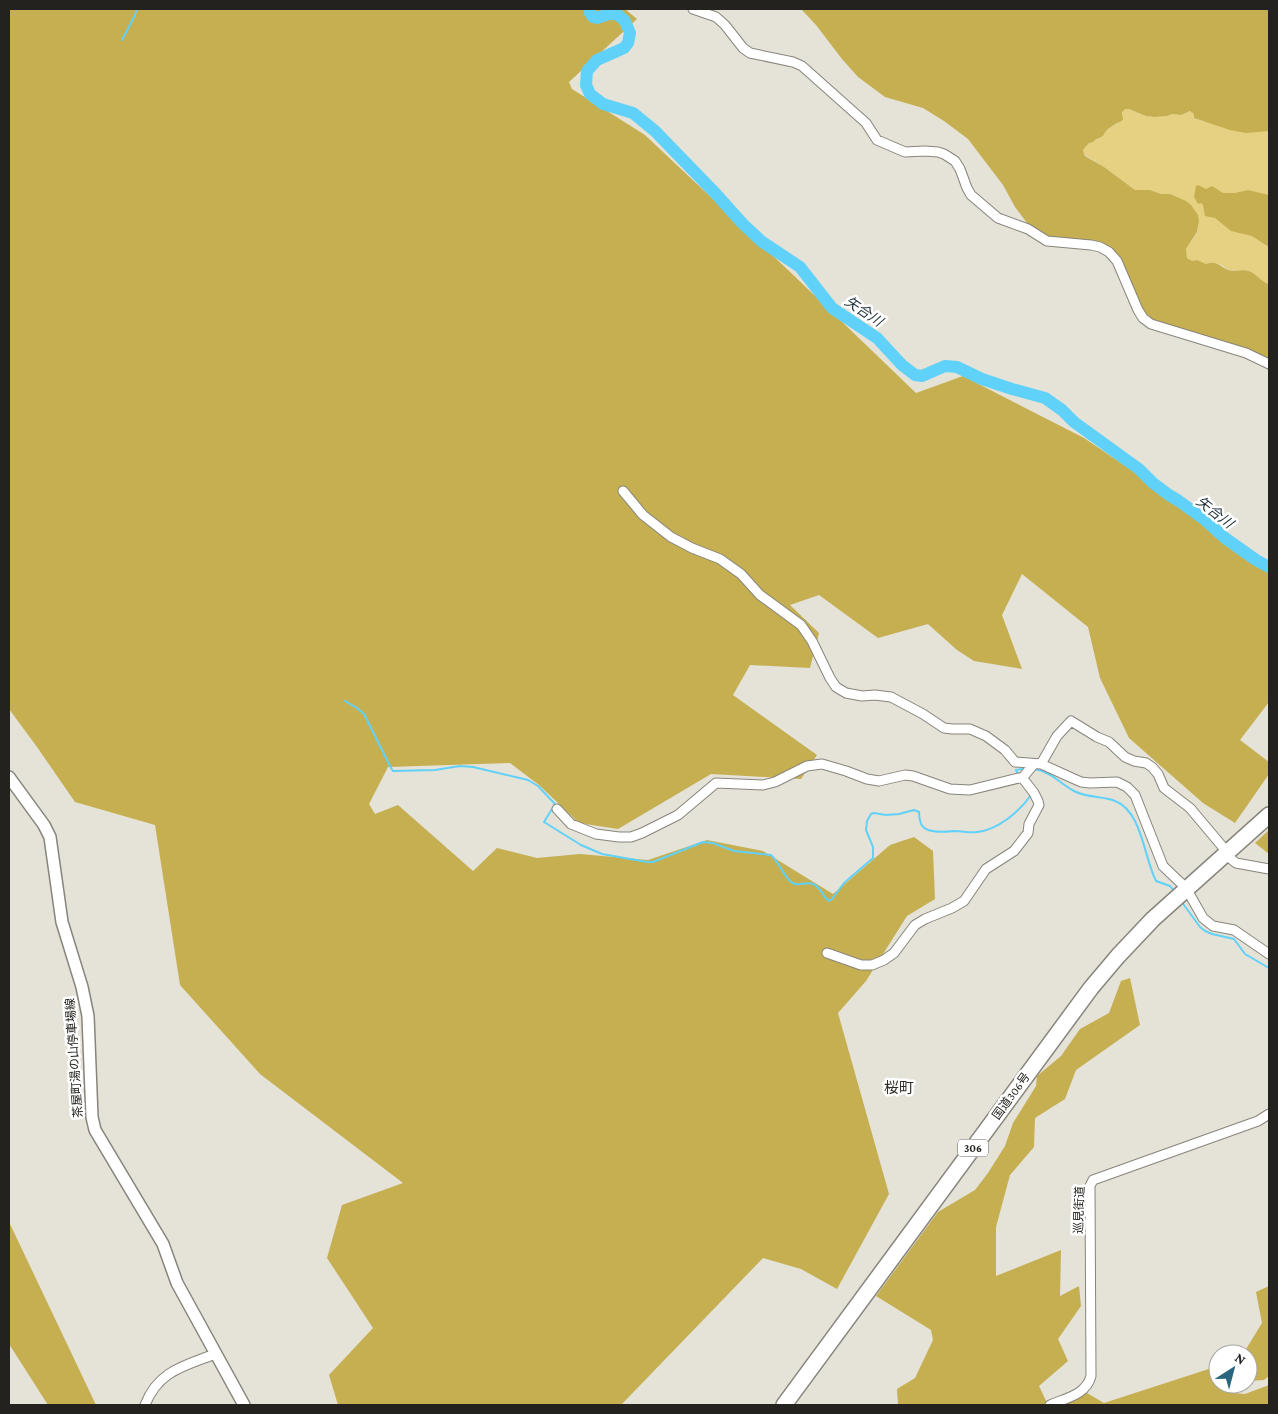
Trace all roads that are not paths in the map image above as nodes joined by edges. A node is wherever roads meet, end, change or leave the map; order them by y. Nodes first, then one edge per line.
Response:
1 (693, 9) edge
2 (1269, 364) edge
3 (623, 491) dead end
4 (1028, 771) junction
5 (9, 777) edge
6 (557, 808) dead end
7 (1269, 815) edge
8 (1226, 853) junction
9 (1269, 869) edge
10 (1181, 893) junction
11 (827, 953) dead end
12 (1269, 954) edge
13 (1269, 1114) edge
14 (215, 1354) junction
15 (145, 1405) edge
16 (244, 1405) edge
17 (784, 1405) edge
18 (1050, 1405) edge

1 - 2 street
3 - 4 street
4 - 6 street
4 - 8 street
4 - 10 street
4 - 11 street
5 - 14 main road, 茶屋町湯の山停車場線
7 - 8 highway, 国道306号 / 306
8 - 9 street
8 - 10 highway, 国道306号 / 306
10 - 12 street
10 - 17 highway, 国道306号 / 306
13 - 18 street, 巡見街道
14 - 15 street
14 - 16 main road, 茶屋町湯の山停車場線

